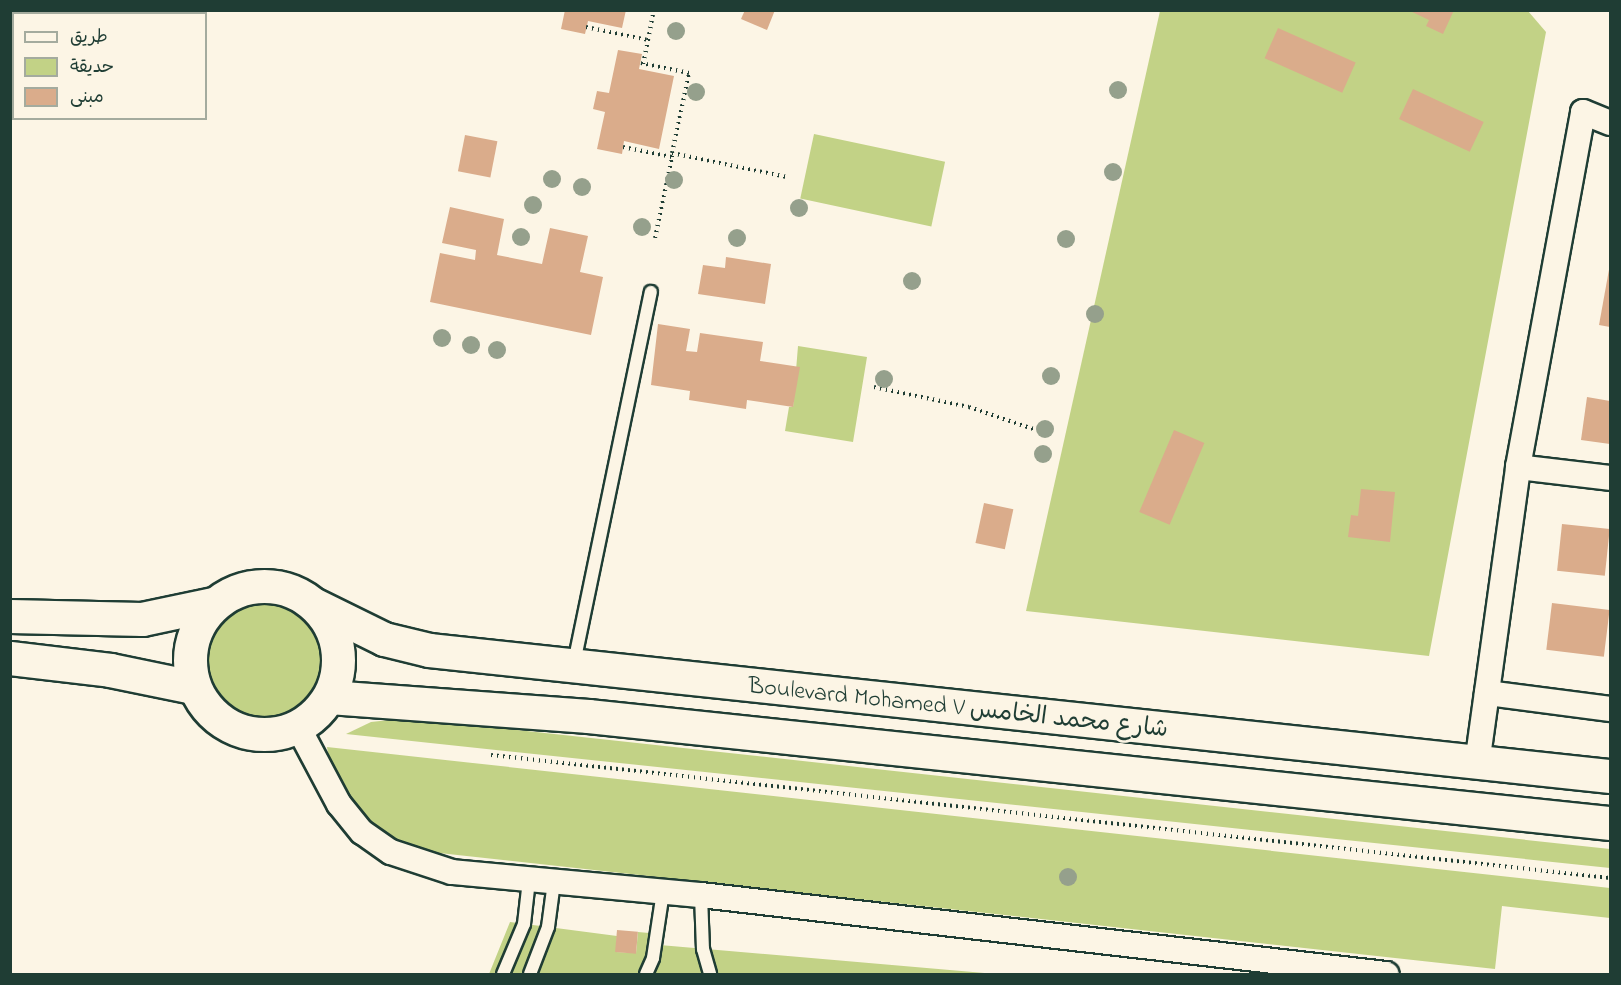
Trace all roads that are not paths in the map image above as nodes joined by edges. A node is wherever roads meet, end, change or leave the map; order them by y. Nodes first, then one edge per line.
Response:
1 (1611, 123) edge
2 (651, 292) dead end
3 (1518, 467) junction
4 (1611, 478) edge
5 (213, 604) junction
6 (315, 605) junction
7 (10, 616) edge
8 (10, 658) edge
9 (573, 667) junction
10 (193, 687) junction
11 (1486, 693) junction
12 (329, 697) junction
13 (1611, 709) edge
14 (298, 727) junction
15 (1477, 764) junction
16 (1611, 776) edge
17 (1611, 823) edge
18 (529, 880) junction
19 (554, 882) junction
20 (663, 892) junction
21 (701, 896) junction
22 (503, 975) edge
23 (530, 975) edge
24 (646, 975) edge
25 (710, 975) edge
26 (1386, 975) edge

1 - 3 street
2 - 9 lane
3 - 4 street
3 - 11 street
5 - 6 main road
5 - 7 main road
5 - 10 main road
6 - 9 main road, Boulevard Mohamed V شارع محمد الخامس
6 - 12 main road
8 - 10 main road
9 - 15 main road, Boulevard Mohamed V شارع محمد الخامس
10 - 14 main road
11 - 13 street
11 - 15 street
12 - 14 main road
12 - 17 main road, Boulevard Mohamed V شارع محمد الخامس
14 - 18 street
15 - 16 main road, Boulevard Mohamed V شارع محمد الخامس
18 - 19 street
18 - 22 lane
19 - 20 street
19 - 23 lane
20 - 21 street
20 - 24 lane
21 - 25 lane
21 - 26 street

